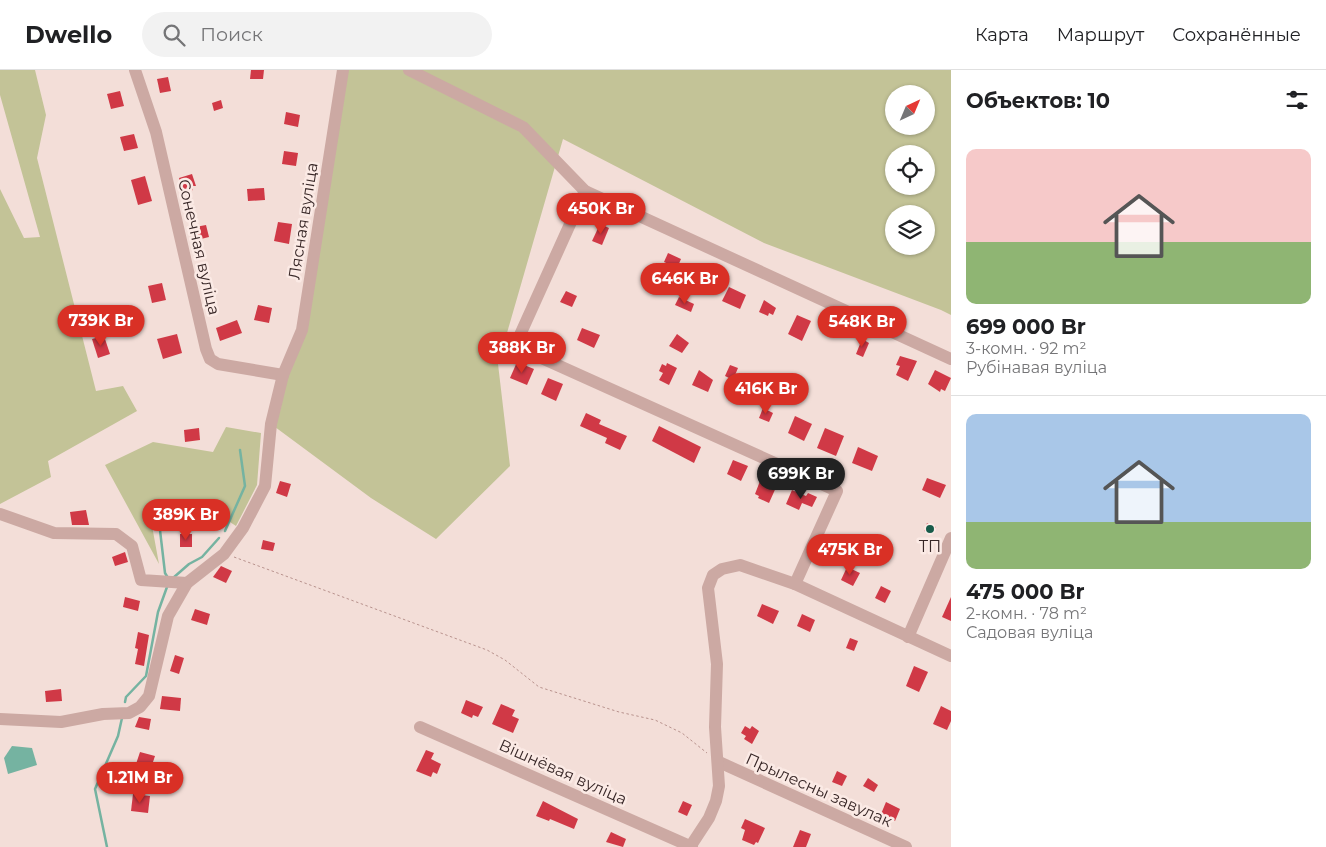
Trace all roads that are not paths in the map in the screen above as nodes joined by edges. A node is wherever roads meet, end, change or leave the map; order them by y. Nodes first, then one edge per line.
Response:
1 (135, 70) edge
2 (343, 70) edge
3 (409, 70) edge
4 (585, 191) junction
5 (951, 359) edge
6 (283, 375) junction
7 (0, 514) edge
8 (951, 538) edge
9 (187, 583) junction
10 (795, 584) junction
11 (908, 637) junction
12 (951, 656) edge
13 (0, 719) edge
14 (420, 727) dead end
15 (719, 762) junction
16 (691, 847) edge
17 (906, 847) edge

1 - 6 street, Сонечная вуліца
2 - 6 street, Лясная вуліца
3 - 4 street
4 - 5 street
4 - 10 street
6 - 9 street, Лясная вуліца
7 - 9 street
8 - 11 street
9 - 13 street
10 - 11 street
10 - 15 street
11 - 12 street
14 - 16 street, Вішнёвая вуліца
15 - 16 street
15 - 17 street, Прылесны завулак

